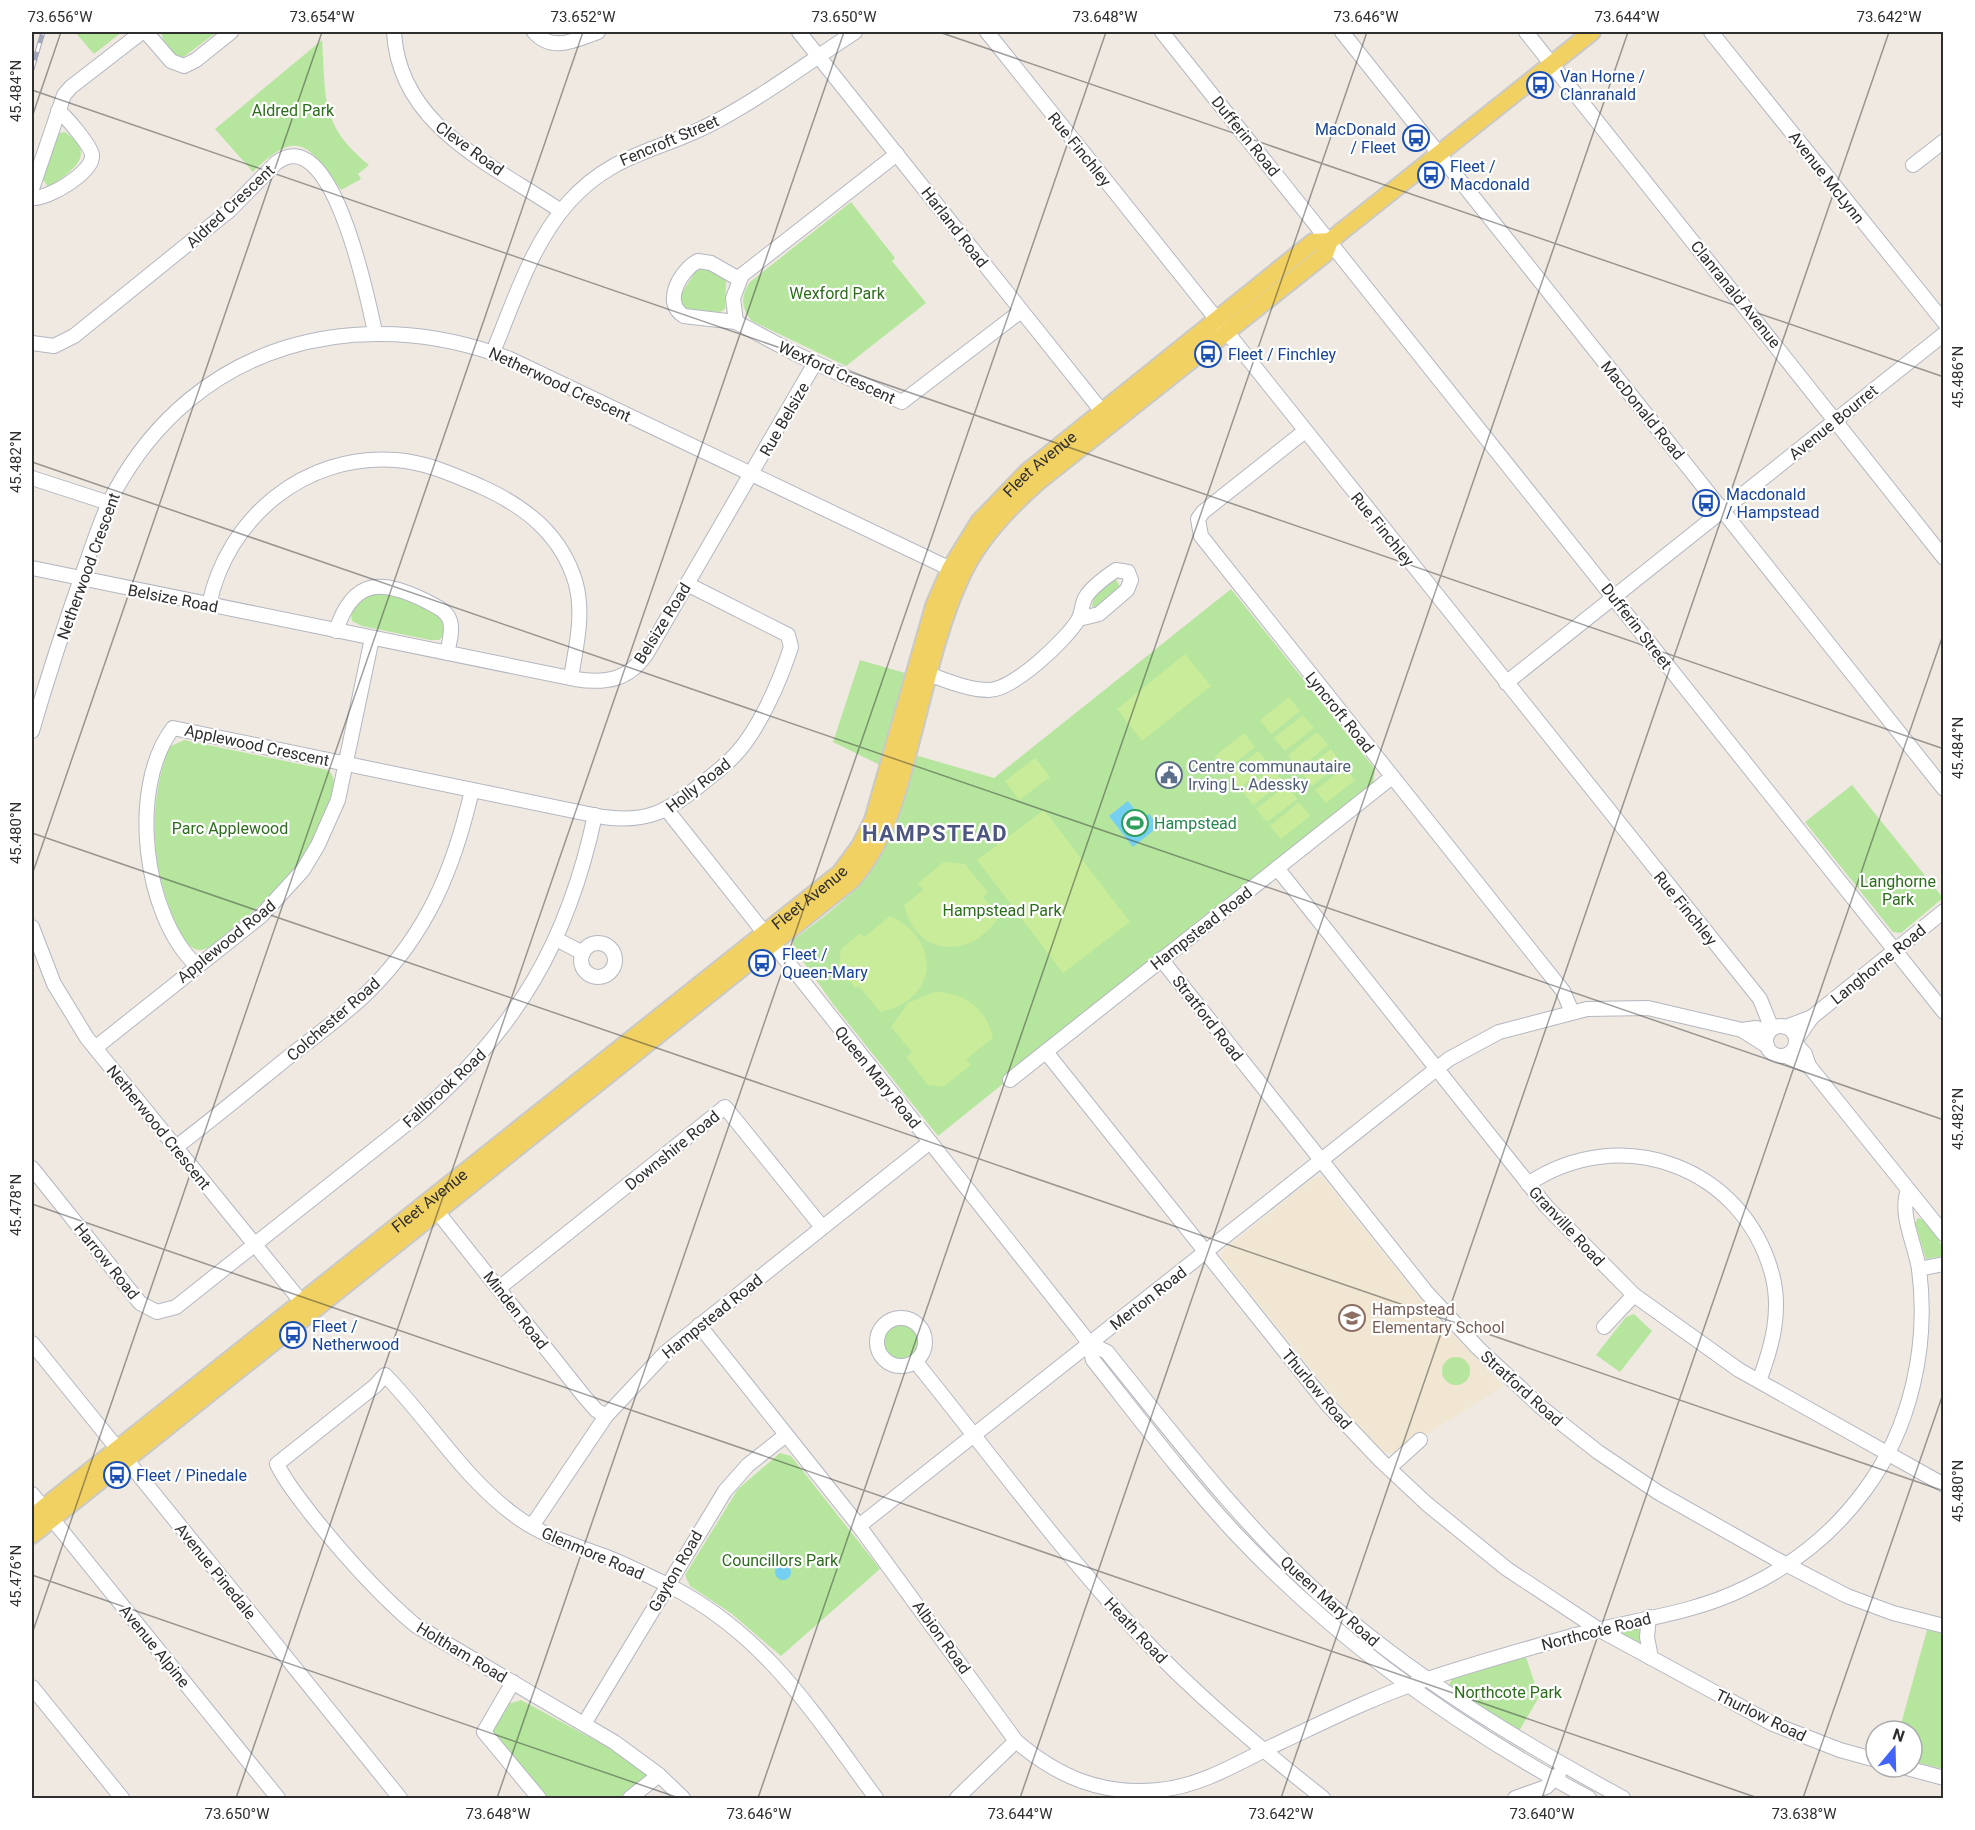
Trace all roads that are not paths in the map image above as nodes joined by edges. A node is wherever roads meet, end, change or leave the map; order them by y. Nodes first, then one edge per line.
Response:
1 (144, 32) edge
2 (231, 32) edge
3 (394, 32) edge
4 (534, 32) edge
5 (598, 32) edge
6 (799, 32) edge
7 (855, 32) edge
8 (987, 32) edge
9 (1162, 32) edge
10 (1342, 32) edge
11 (1526, 32) edge
12 (1592, 32) edge
13 (1711, 32) edge
14 (819, 56) junction
15 (1551, 64) junction
16 (58, 111) junction
17 (1944, 141) edge
18 (897, 154) junction
19 (1439, 154) junction
20 (1913, 165) dead end
21 (32, 189) edge
22 (32, 198) edge
23 (561, 211) junction
24 (1330, 240) junction
25 (739, 279) junction
26 (1021, 311) junction
27 (736, 322) junction
28 (1944, 322) edge
29 (1222, 326) junction
30 (375, 332) junction
31 (1944, 334) edge
32 (32, 343) edge
33 (492, 352) junction
34 (815, 363) junction
35 (1107, 418) junction
36 (1835, 421) junction
37 (1305, 431) junction
38 (752, 474) junction
39 (32, 478) edge
40 (109, 503) junction
41 (1723, 510) junction
42 (1944, 558) edge
43 (32, 568) edge
44 (956, 572) junction
45 (81, 579) junction
46 (687, 584) junction
47 (1614, 598) junction
48 (209, 605) junction
49 (1079, 619) dead end
50 (336, 631) junction
51 (372, 638) junction
52 (447, 653) junction
53 (923, 672) junction
54 (571, 678) junction
55 (1506, 683) junction
56 (32, 731) edge
57 (346, 764) junction
58 (1392, 777) junction
59 (1944, 789) edge
60 (472, 790) junction
61 (667, 810) junction
62 (595, 815) junction
63 (1277, 868) junction
64 (1944, 911) edge
65 (32, 927) edge
66 (556, 939) junction
67 (769, 940) junction
68 (1895, 951) junction
69 (583, 952) dead end
70 (1161, 959) junction
71 (197, 966) junction
72 (1572, 1012) junction
73 (1944, 1012) edge
74 (1812, 1017) junction
75 (1786, 1027) junction
76 (1742, 1030) junction
77 (1771, 1030) junction
78 (1796, 1042) junction
79 (1767, 1046) junction
80 (95, 1048) junction
81 (1046, 1052) junction
82 (1786, 1056) junction
83 (1809, 1066) junction
84 (1437, 1069) junction
85 (1010, 1080) dead end
86 (930, 1142) junction
87 (176, 1147) junction
88 (1321, 1160) junction
89 (32, 1168) edge
90 (1528, 1184) junction
91 (1908, 1190) junction
92 (434, 1207) junction
93 (822, 1227) junction
94 (1944, 1234) edge
95 (254, 1245) junction
96 (1206, 1252) junction
97 (1944, 1264) edge
98 (1919, 1269) junction
99 (499, 1288) junction
100 (1634, 1295) junction
101 (305, 1307) junction
102 (699, 1326) junction
103 (1604, 1327) dead end
104 (32, 1343) edge
105 (1089, 1343) junction
106 (915, 1361) dead end
107 (1759, 1381) junction
108 (606, 1416) junction
109 (786, 1435) junction
110 (975, 1435) junction
111 (1420, 1440) dead end
112 (1887, 1453) junction
113 (122, 1455) junction
114 (277, 1464) joint
115 (1389, 1468) junction
116 (1944, 1485) edge
117 (32, 1494) edge
118 (42, 1514) edge
119 (532, 1526) junction
120 (860, 1526) junction
121 (1254, 1530) junction
122 (32, 1535) edge
123 (1242, 1540) junction
124 (1788, 1565) junction
125 (667, 1585) junction
126 (1649, 1617) junction
127 (1944, 1626) edge
128 (1598, 1629) junction
129 (1651, 1658) junction
130 (1426, 1680) junction
131 (513, 1682) junction
132 (1408, 1686) junction
133 (32, 1687) edge
134 (584, 1724) junction
135 (1016, 1741) junction
136 (1263, 1751) junction
137 (1864, 1757) edge
138 (1564, 1766) junction
139 (1924, 1773) edge
140 (659, 1775) junction
141 (1944, 1778) edge
142 (1555, 1780) junction
143 (122, 1798) edge
144 (279, 1798) edge
145 (400, 1798) edge
146 (539, 1798) edge
147 (630, 1798) edge
148 (683, 1798) edge
149 (876, 1798) edge
150 (957, 1798) edge
151 (1323, 1798) edge
152 (1515, 1798) edge
153 (1589, 1798) edge
154 (1623, 1798) edge

1 - 2 street
1 - 16 street
3 - 23 street, Cleve Road
4 - 5 street
6 - 14 street, Harland Road
7 - 14 street, Fencroft Street
8 - 29 street, Rue Finchley
9 - 24 street, Dufferin Road
10 - 19 street, MacDonald Road
11 - 15 street, Clanranald Avenue
12 - 15 main road, Fleet Avenue
13 - 28 street, Avenue McLynn
14 - 18 street, Harland Road
14 - 23 street, Fencroft Street
15 - 19 main road, Fleet Avenue
15 - 36 street, Clanranald Avenue
16 - 21 street
16 - 22 street
17 - 20 street
18 - 25 street
18 - 26 street, Harland Road
19 - 24 main road, Fleet Avenue
19 - 41 street, MacDonald Road
23 - 33 street, Fencroft Street
24 - 29 main road, Fleet Avenue
24 - 47 street, Dufferin Street
25 - 27 street
25 - 27 street, Wexford Crescent
26 - 34 street, Wexford Crescent
26 - 35 street, Harland Road
27 - 34 street, Wexford Crescent
29 - 35 main road, Fleet Avenue
29 - 37 street, Rue Finchley
30 - 32 street, Aldred Crescent
30 - 33 street, Netherwood Crescent
30 - 40 street, Netherwood Crescent
31 - 36 street, Avenue Bourret
33 - 38 street, Netherwood Crescent
34 - 38 street, Rue Belsize
35 - 44 main road, Fleet Avenue
36 - 41 street, Avenue Bourret
36 - 42 street, Clanranald Avenue
37 - 55 street, Rue Finchley
37 - 58 street, Lyncroft Road
38 - 44 street, Netherwood Crescent
38 - 46 street, Belsize Road
39 - 40 street
40 - 45 street, Netherwood Crescent
41 - 47 street
41 - 59 street, MacDonald Road
43 - 45 street, Belsize Road
44 - 53 main road, Fleet Avenue
45 - 48 street, Belsize Road
45 - 56 street, Netherwood Crescent
46 - 54 street, Belsize Road
46 - 61 street, Holly Road
47 - 55 street
47 - 68 street, Dufferin Street
48 - 50 street, Belsize Road
48 - 54 street
49 - 53 street
50 - 51 street, Belsize Road
50 - 52 street
51 - 52 street, Belsize Road
51 - 57 street, Applewood Road
52 - 54 street, Belsize Road
53 - 67 main road, Fleet Avenue
55 - 77 street, Rue Finchley
57 - 60 street, Holly Road
57 - 71 street, Applewood Road
57 - 71 street, Applewood Crescent
58 - 63 street, Hampstead Road
58 - 72 street, Lyncroft Road
60 - 62 street, Holly Road
60 - 87 street, Colchester Road
61 - 62 street, Holly Road
61 - 67 street, Queen Mary Road
62 - 66 street, Fallbrook Road
63 - 70 street, Hampstead Road
63 - 84 street, Granville Road
64 - 68 street, Langhorne Road
65 - 80 street, Netherwood Crescent
66 - 69 street
66 - 95 street, Fallbrook Road
67 - 86 street, Queen Mary Road
67 - 92 main road, Fleet Avenue
68 - 73 street, Dufferin Street
68 - 74 street, Langhorne Road
70 - 81 street, Hampstead Road
70 - 88 street, Stratford Road
71 - 80 street, Applewood Road
72 - 76 street, Merton Road
72 - 84 street, Merton Road
74 - 75 street, Langhorne Road
74 - 78 street, Langhorne Road
75 - 77 street
75 - 78 street
76 - 77 street
76 - 79 street
77 - 79 street
78 - 82 street
78 - 83 street
79 - 82 street
80 - 87 street, Netherwood Crescent
81 - 85 street, Hampstead Road
81 - 96 street, Thurlow Road
82 - 83 street
83 - 91 street
84 - 88 street, Merton Road
84 - 90 street, Granville Road
86 - 93 street, Hampstead Road
86 - 105 street, Queen Mary Road
87 - 95 street, Netherwood Crescent
88 - 96 street, Merton Road
88 - 124 street, Stratford Road
89 - 95 street, Harrow Road
90 - 100 street, Granville Road
90 - 107 street
91 - 94 street
91 - 98 street, Northcote Road
92 - 99 street, Minden Road
92 - 101 main road, Fleet Avenue
93 - 99 street, Downshire Road
93 - 102 street, Hampstead Road
95 - 101 street, Netherwood Crescent
96 - 105 street, Merton Road
96 - 115 street, Thurlow Road
97 - 98 street
98 - 112 street, Northcote Road
99 - 108 street, Minden Road
100 - 103 street
100 - 107 street, Granville Road
101 - 113 main road, Fleet Avenue
102 - 108 street, Hampstead Road
102 - 109 street, Albion Road
104 - 113 street, Avenue Pinedale
105 - 110 street, Merton Road
105 - 121 street, Queen Mary Road
105 - 123 street, Queen Mary Road
106 - 110 street, Heath Road
107 - 112 street, Granville Road
108 - 119 street, Hampstead Road
109 - 120 street, Albion Road
109 - 125 street, Gayton Road
110 - 120 street, Merton Road
110 - 136 street, Heath Road
111 - 115 street
112 - 116 street, Granville Road
112 - 124 street, Northcote Road
113 - 118 main road, Fleet Avenue
113 - 145 street, Avenue Pinedale
114 - 119 street, Glenmore Road
114 - 131 street, Holtham Road
115 - 128 street, Thurlow Road
117 - 118 street, Avenue Alpine
118 - 122 main road, Fleet Avenue
118 - 144 street, Avenue Alpine
119 - 125 street, Glenmore Road
120 - 135 street, Albion Road
121 - 123 street
121 - 130 street, Queen Mary Road
123 - 132 street, Queen Mary Road
124 - 126 street, Northcote Road
124 - 127 street, Stratford Road
125 - 134 street, Gayton Road
125 - 149 street, Glenmore Road
126 - 128 street, Northcote Road
126 - 129 street
128 - 129 street, Thurlow Road
128 - 130 street, Northcote Road
129 - 137 street, Thurlow Road
130 - 132 street, Northcote Road
130 - 138 street, Queen Mary Road
131 - 134 street, Holtham Road
131 - 146 street
132 - 136 street, Northcote Road
132 - 142 street, Queen Mary Road
133 - 143 street
134 - 140 street, Holtham Road
135 - 136 street, Albion Road
135 - 150 street
136 - 151 street, Heath Road
138 - 142 street
138 - 154 street, Queen Mary Road
139 - 141 street
140 - 147 street
140 - 148 street, Holtham Road
142 - 152 street
142 - 153 street, Queen Mary Road

